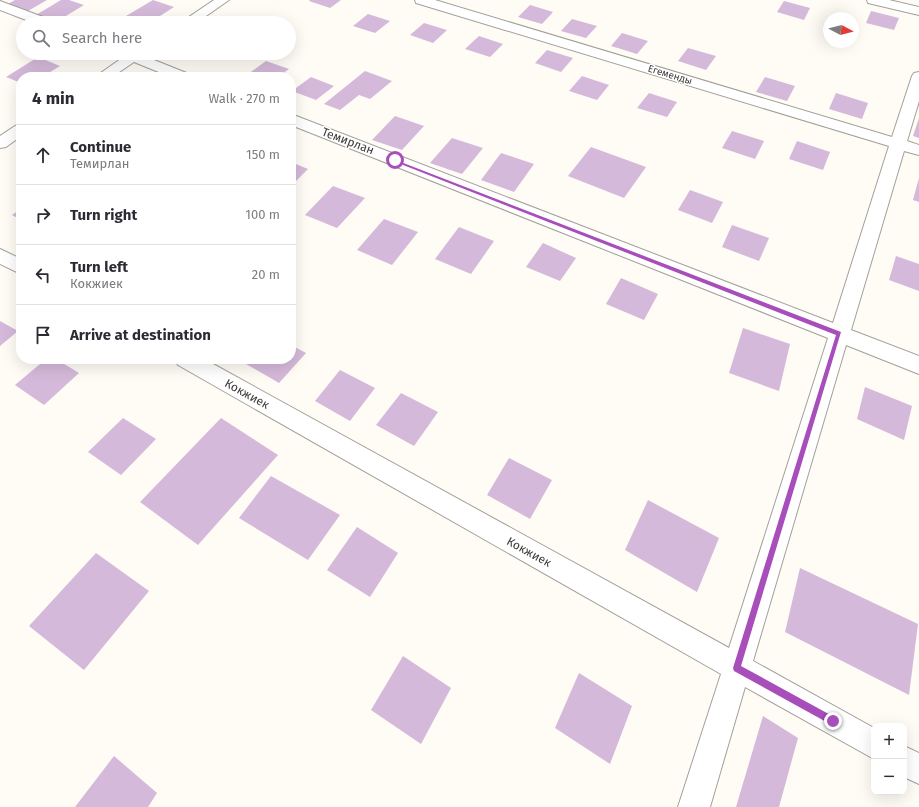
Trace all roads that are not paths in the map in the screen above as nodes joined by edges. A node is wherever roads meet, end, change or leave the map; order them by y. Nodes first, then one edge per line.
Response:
1 (223, 0) edge
2 (421, 0) edge
3 (873, 0) edge
4 (0, 5) edge
5 (919, 11) edge
6 (28, 16) edge
7 (198, 16) edge
8 (123, 60) edge
9 (145, 60) edge
10 (108, 72) edge
11 (172, 72) edge
12 (919, 76) edge
13 (296, 121) edge
14 (16, 132) edge
15 (0, 143) edge
16 (898, 144) junction
17 (919, 150) edge
18 (0, 256) edge
19 (16, 264) edge
20 (839, 334) junction
21 (194, 364) edge
22 (919, 365) edge
23 (737, 668) junction
24 (871, 742) edge
25 (907, 763) edge
26 (919, 769) edge
27 (694, 807) edge

1 - 7 street
2 - 16 street, Егеменды
3 - 5 street
4 - 6 street
8 - 10 street
9 - 11 street
12 - 16 street
13 - 20 street, Темирлан
14 - 15 street
16 - 17 street, Егеменды
16 - 20 street
18 - 19 street
20 - 22 street, Темирлан
20 - 23 street
21 - 23 street, Кокжиек
23 - 24 street, Кокжиек
23 - 27 street
25 - 26 street

